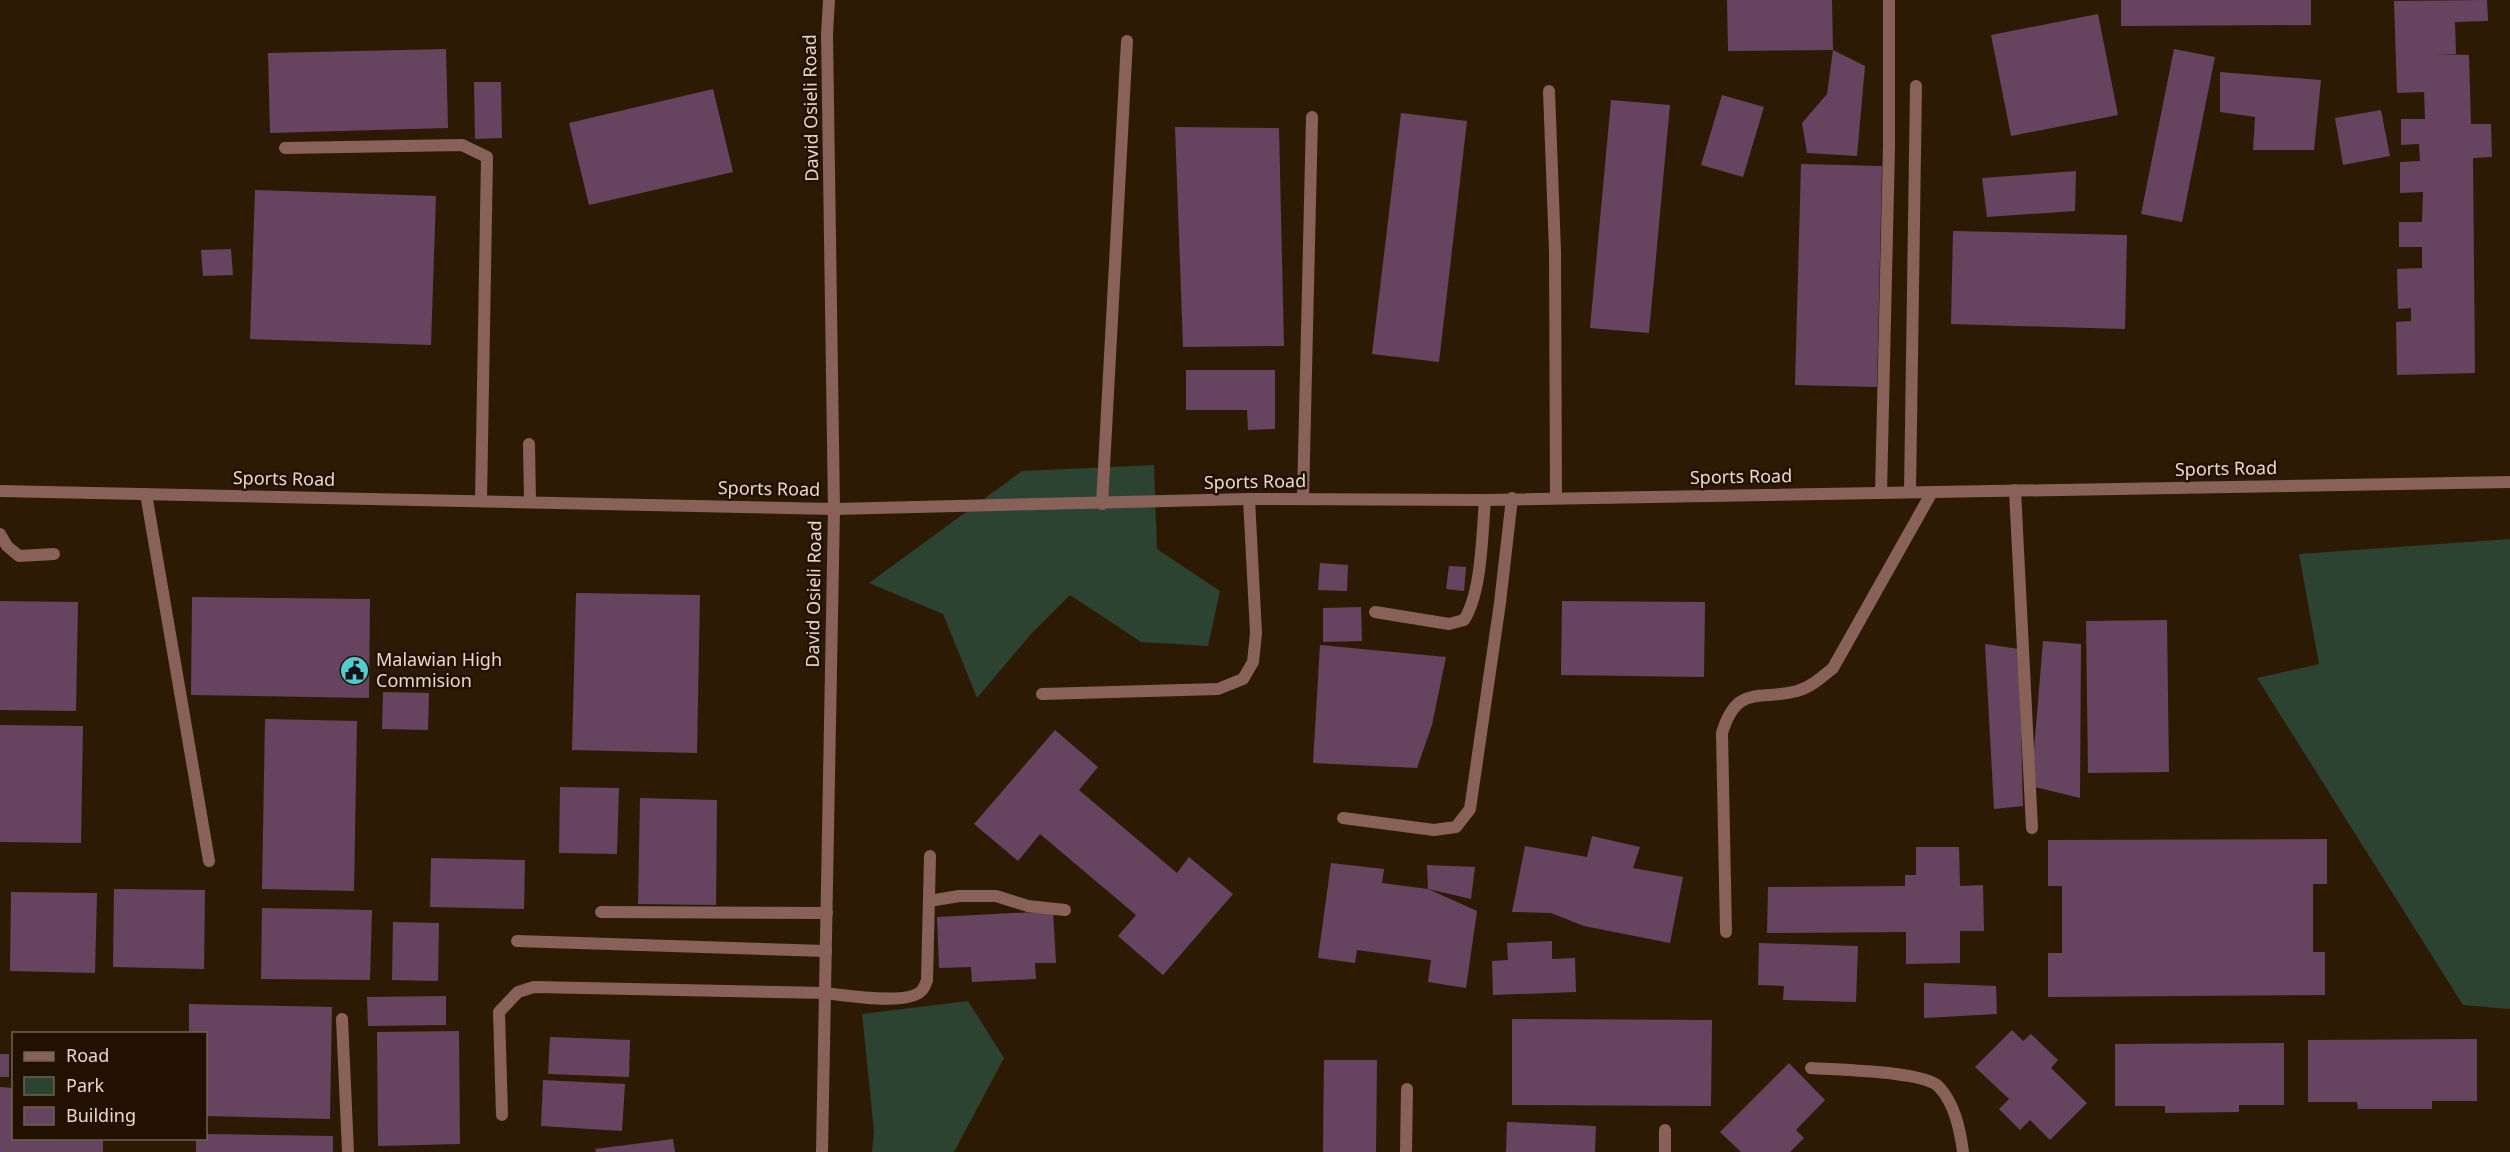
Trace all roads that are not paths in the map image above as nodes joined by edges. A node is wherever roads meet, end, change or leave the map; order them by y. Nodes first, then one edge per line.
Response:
1 (829, 0) edge
2 (1889, 0) edge
3 (1127, 41) dead end
4 (1916, 86) dead end
5 (1549, 91) dead end
6 (1312, 117) dead end
7 (285, 148) dead end
8 (530, 444) dead end
9 (2510, 482) edge
10 (2015, 490) junction
11 (0, 491) edge
12 (1910, 492) junction
13 (1932, 492) junction
14 (1881, 493) junction
15 (146, 494) junction
16 (1512, 498) junction
17 (1556, 498) junction
18 (1249, 499) junction
19 (1303, 499) junction
20 (1485, 500) junction
21 (481, 501) junction
22 (530, 502) junction
23 (1102, 504) junction
24 (834, 508) junction
25 (0, 534) edge
26 (54, 554) dead end
27 (1375, 612) dead end
28 (1042, 694) dead end
29 (1343, 818) dead end
30 (2031, 828) dead end
31 (930, 856) dead end
32 (209, 861) dead end
33 (929, 901) junction
34 (1065, 910) dead end
35 (601, 912) dead end
36 (827, 913) junction
37 (1726, 932) dead end
38 (518, 941) dead end
39 (826, 951) junction
40 (825, 993) junction
41 (342, 1019) dead end
42 (1811, 1068) dead end
43 (1407, 1089) dead end
44 (502, 1115) dead end
45 (1665, 1130) dead end
46 (348, 1152) edge
47 (822, 1152) edge
48 (1406, 1152) edge
49 (1665, 1152) edge
50 (1964, 1152) edge

1 - 24 street, David Osieli Road
2 - 14 street
3 - 23 street
4 - 12 street
5 - 17 street
6 - 19 street
7 - 21 street
8 - 22 street
9 - 10 street, Sports Road
10 - 13 street, Sports Road
10 - 30 street
11 - 15 street, Sports Road
12 - 13 street, Sports Road
12 - 14 street, Sports Road
13 - 37 street
14 - 17 street, Sports Road
15 - 21 street, Sports Road
15 - 32 street
16 - 17 street, Sports Road
16 - 20 street, Sports Road
16 - 29 street
18 - 19 street, Sports Road
18 - 23 street, Sports Road
18 - 28 street
19 - 20 street, Sports Road
20 - 27 street
21 - 22 street, Sports Road
22 - 24 street, Sports Road
23 - 24 street, Sports Road
24 - 36 street, David Osieli Road
25 - 26 street
31 - 33 street
33 - 34 street
33 - 40 street
35 - 36 street
36 - 39 street, David Osieli Road
38 - 39 street
39 - 40 street, David Osieli Road
40 - 44 street
40 - 47 street, David Osieli Road
41 - 46 street
42 - 50 street
43 - 48 street
45 - 49 street

